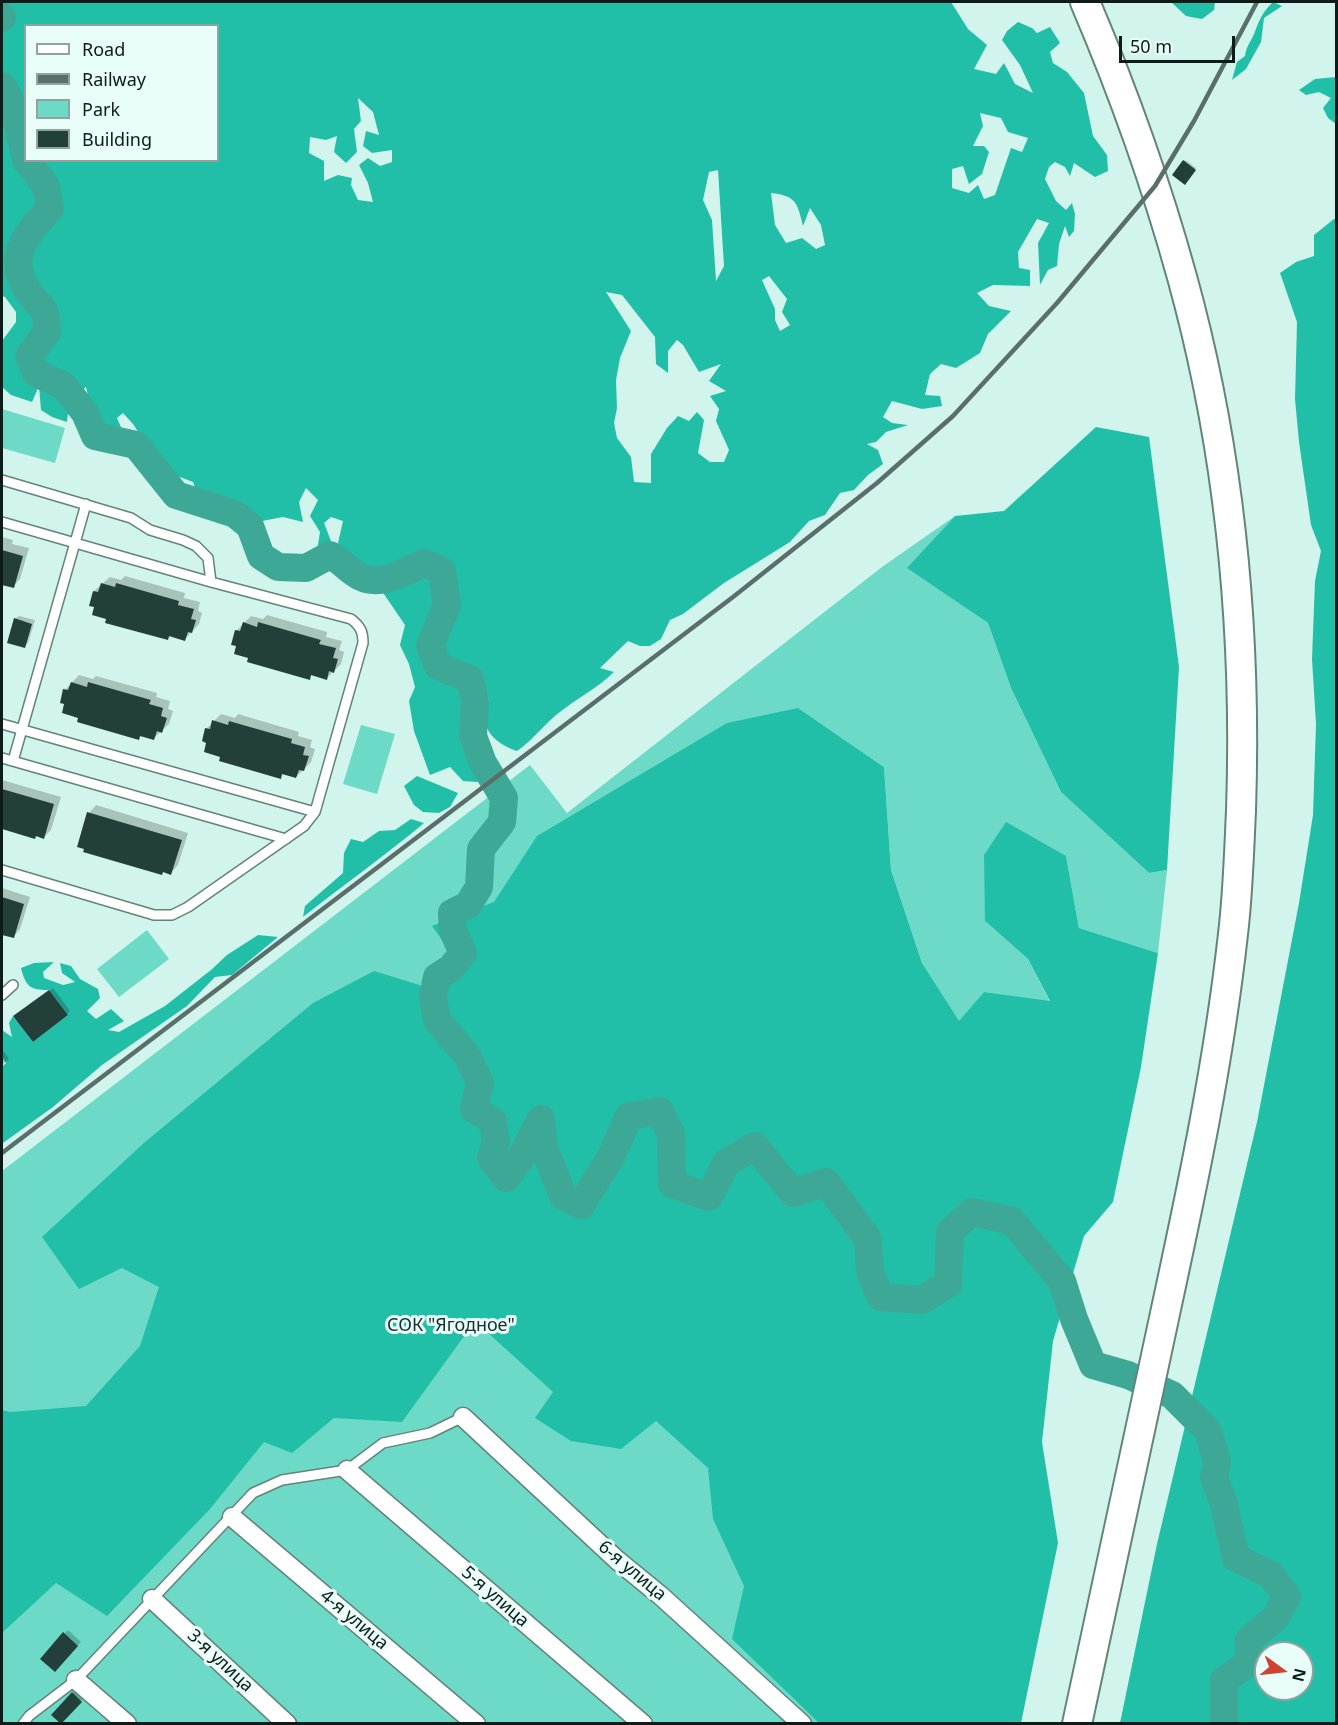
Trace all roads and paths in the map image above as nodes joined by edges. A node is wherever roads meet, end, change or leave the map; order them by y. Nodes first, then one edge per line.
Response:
1 (1085, 2) edge
2 (2, 480) edge
3 (86, 504) junction
4 (2, 522) edge
5 (75, 543) junction
6 (211, 582) junction
7 (2, 724) edge
8 (21, 730) junction
9 (2, 758) edge
10 (12, 761) junction
11 (315, 813) junction
12 (286, 839) junction
13 (2, 870) edge
14 (13, 985) dead end
15 (2, 995) edge
16 (463, 1417) joint
17 (347, 1470) junction
18 (232, 1517) junction
19 (152, 1599) junction
20 (76, 1680) junction
21 (23, 1724) edge
22 (127, 1724) edge
23 (287, 1724) edge
24 (476, 1724) edge
25 (643, 1724) edge
26 (802, 1724) edge
27 (1077, 1724) edge

1 - 27 main road
2 - 3 lane
3 - 5 lane
3 - 6 lane
4 - 5 lane
5 - 6 lane
5 - 8 lane
6 - 11 lane
7 - 8 lane
8 - 10 lane
8 - 11 lane
9 - 10 lane
10 - 12 lane
11 - 12 lane
12 - 13 lane
14 - 15 lane
16 - 17 lane
16 - 26 street, 6-я улица
17 - 18 lane
17 - 25 street, 5-я улица
18 - 19 lane
18 - 24 street, 4-я улица
19 - 20 lane
19 - 23 street, 3-я улица
20 - 21 lane
20 - 22 street

